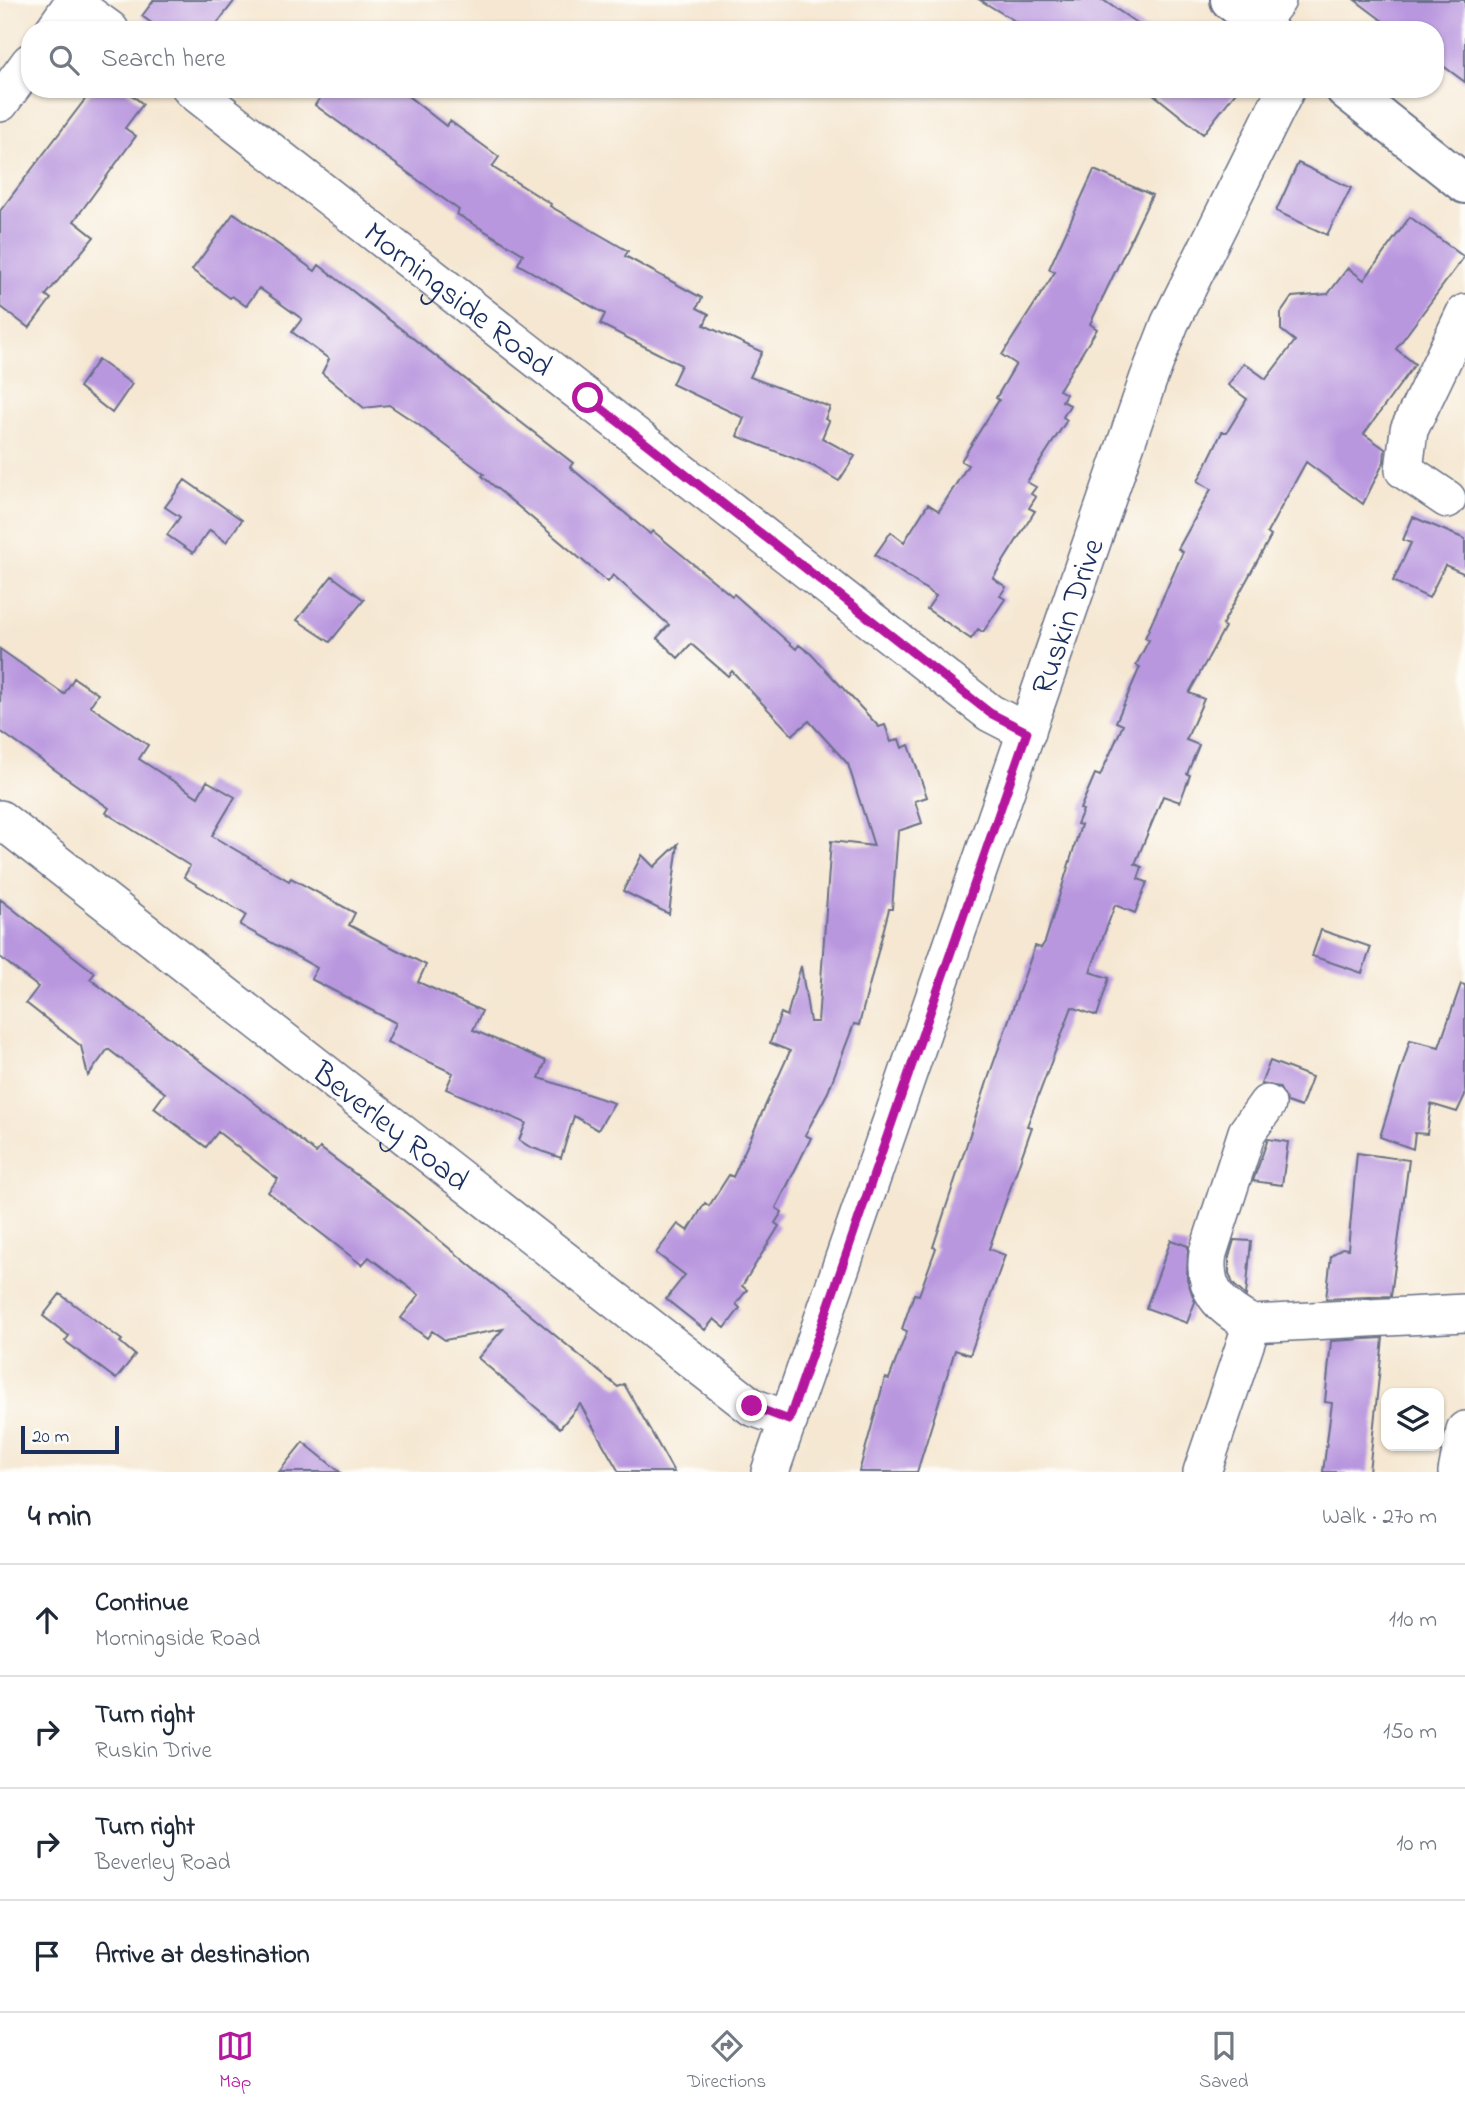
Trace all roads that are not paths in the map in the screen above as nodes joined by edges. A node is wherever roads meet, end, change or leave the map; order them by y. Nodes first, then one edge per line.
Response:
1 (67, 11) edge
2 (90, 21) edge
3 (21, 74) edge
4 (203, 98) edge
5 (1282, 98) edge
6 (1357, 98) edge
7 (0, 103) edge
8 (1463, 179) edge
9 (1465, 313) edge
10 (1447, 499) dead end
11 (1027, 732) junction
12 (0, 819) edge
13 (1268, 1104) dead end
14 (1465, 1312) edge
15 (1252, 1324) junction
16 (789, 1420) junction
17 (1465, 1430) edge
18 (770, 1472) edge
19 (1202, 1472) edge
20 (1457, 1472) edge

1 - 2 street
3 - 7 street
4 - 11 street, Morningside Road
5 - 11 street, Ruskin Drive
6 - 8 main road
9 - 10 street
11 - 16 street, Ruskin Drive
12 - 16 street, Beverley Road
13 - 15 street
14 - 15 street
15 - 19 street
16 - 18 street, Ruskin Drive
17 - 20 street

